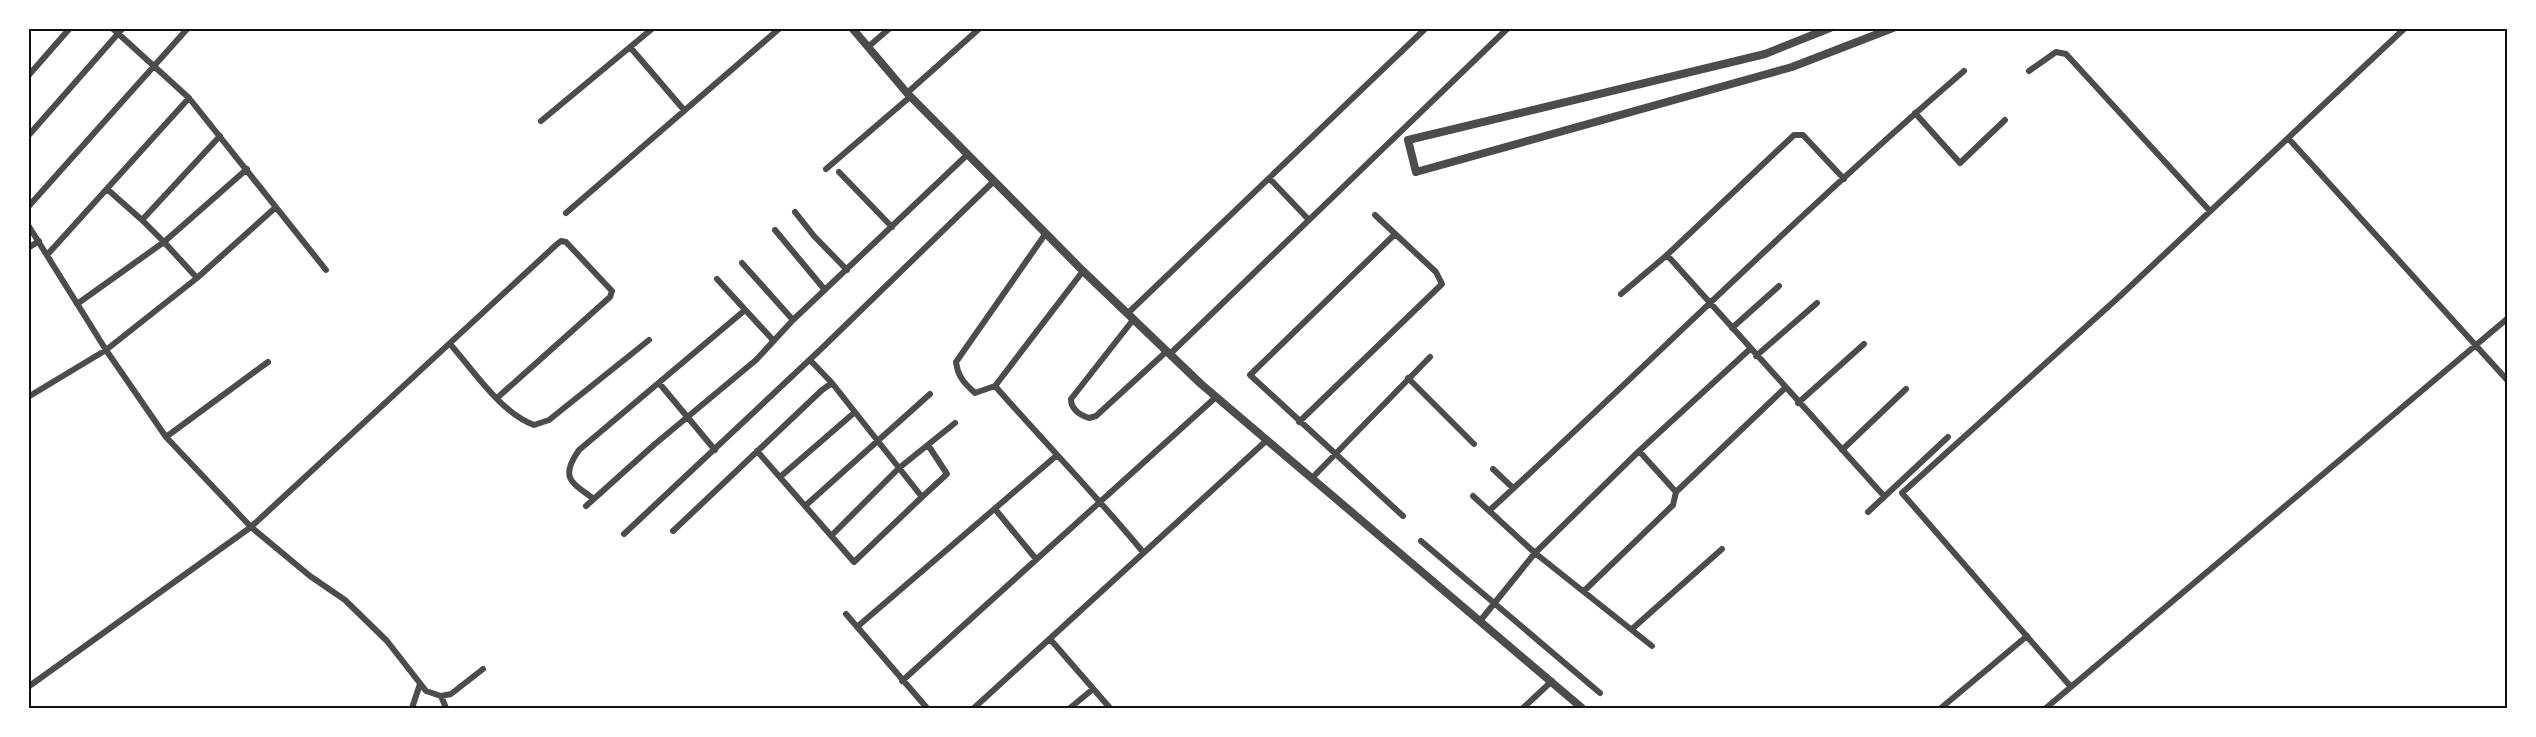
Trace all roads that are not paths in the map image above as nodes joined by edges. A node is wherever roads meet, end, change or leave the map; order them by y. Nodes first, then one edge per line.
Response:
1 (69, 28) edge
2 (112, 28) edge
3 (188, 28) edge
4 (653, 28) edge
5 (780, 28) edge
6 (852, 28) edge
7 (890, 28) edge
8 (980, 28) edge
9 (1426, 28) edge
10 (1508, 28) edge
11 (1830, 28) edge
12 (1893, 28) edge
13 (2405, 28) edge
14 (120, 31) edge
15 (630, 47) junction
16 (868, 47) junction
17 (156, 65) junction
18 (1964, 71) dead end
19 (2029, 71) dead end
20 (28, 76) edge
21 (909, 94) junction
22 (189, 98) junction
23 (684, 110) junction
24 (1915, 113) junction
25 (2005, 120) dead end
26 (541, 121) dead end
27 (28, 136) edge
28 (220, 136) junction
29 (2288, 138) junction
30 (968, 154) junction
31 (246, 169) junction
32 (826, 169) dead end
33 (839, 172) dead end
34 (1270, 179) junction
35 (1844, 179) junction
36 (994, 181) junction
37 (107, 189) junction
38 (28, 207) edge
39 (276, 207) junction
40 (2210, 211) junction
41 (795, 212) dead end
42 (566, 213) dead end
43 (1375, 215) dead end
44 (142, 220) junction
45 (1309, 220) junction
46 (28, 225) edge
47 (892, 227) junction
48 (775, 230) dead end
49 (1046, 233) junction
50 (1394, 235) junction
51 (39, 241) junction
52 (164, 242) junction
53 (28, 248) edge
54 (47, 255) junction
55 (1667, 255) junction
56 (742, 263) dead end
57 (326, 270) dead end
58 (847, 270) junction
59 (1083, 271) junction
60 (197, 278) junction
61 (717, 279) dead end
62 (1779, 286) dead end
63 (825, 290) junction
64 (1621, 294) dead end
65 (1710, 303) junction
66 (1817, 303) dead end
67 (77, 304) junction
68 (745, 310) junction
69 (1130, 317) junction
70 (2508, 318) edge
71 (793, 320) junction
72 (1732, 328) junction
73 (649, 340) dead end
74 (774, 340) junction
75 (450, 344) junction
76 (1864, 344) dead end
77 (2475, 346) junction
78 (1750, 349) junction
79 (106, 350) junction
80 (1168, 352) junction
81 (1756, 356) junction
82 (1430, 357) dead end
83 (810, 360) junction
84 (268, 362) dead end
85 (1408, 378) junction
86 (2508, 381) edge
87 (659, 383) junction
88 (832, 383) junction
89 (995, 386) junction
90 (1785, 388) junction
91 (1906, 389) dead end
92 (930, 394) dead end
93 (28, 397) edge
94 (1216, 397) junction
95 (497, 398) junction
96 (1798, 403) junction
97 (855, 412) junction
98 (687, 418) junction
99 (1299, 422) junction
100 (955, 423) dead end
101 (166, 437) junction
102 (1948, 437) dead end
103 (878, 440) junction
104 (1267, 440) junction
105 (1474, 444) dead end
106 (928, 445) junction
107 (715, 450) junction
108 (1842, 450) junction
109 (757, 451) junction
110 (1639, 451) junction
111 (1334, 453) junction
112 (1056, 456) junction
113 (898, 468) junction
114 (1493, 469) dead end
115 (780, 477) junction
116 (1313, 477) junction
117 (1514, 488) junction
118 (1676, 492) junction
119 (1473, 496) dead end
120 (1884, 496) junction
121 (922, 497) junction
122 (594, 499) junction
123 (1101, 501) junction
124 (586, 506) dead end
125 (805, 506) junction
126 (995, 508) junction
127 (1490, 510) junction
128 (1868, 512) dead end
129 (1402, 516) dead end
130 (251, 527) junction
131 (673, 531) dead end
132 (624, 534) dead end
133 (831, 536) junction
134 (1421, 540) dead end
135 (1722, 549) dead end
136 (1143, 552) junction
137 (1535, 553) junction
138 (1036, 559) junction
139 (1584, 591) junction
140 (1496, 603) junction
141 (846, 614) dead end
142 (1480, 621) junction
143 (857, 627) junction
144 (1632, 629) junction
145 (2027, 636) junction
146 (1050, 639) junction
147 (1652, 646) dead end
148 (483, 669) dead end
149 (902, 681) junction
150 (1552, 681) junction
151 (420, 684) junction
152 (28, 687) edge
153 (2071, 687) junction
154 (1093, 688) junction
155 (1600, 693) dead end
156 (441, 696) junction
157 (412, 708) edge
158 (446, 708) edge
159 (927, 708) edge
160 (974, 708) edge
161 (1070, 708) edge
162 (1110, 708) edge
163 (1523, 708) edge
164 (1582, 708) edge
165 (1941, 708) edge
166 (2046, 708) edge

1 - 20 street
2 - 14 street
3 - 17 street
4 - 15 street
5 - 23 street
6 - 16 street
7 - 16 street
8 - 21 street
9 - 34 street
10 - 45 street
11 - 12 street
13 - 29 street
14 - 17 street
14 - 27 street
15 - 23 street
15 - 26 street
16 - 21 street
17 - 22 street
17 - 38 street
18 - 24 street
19 - 40 street
21 - 30 street
21 - 32 street
22 - 28 street
22 - 37 street
23 - 42 street
24 - 25 street
24 - 35 street
28 - 31 street
28 - 44 street
29 - 40 street
29 - 77 street
30 - 36 street
30 - 47 street
31 - 39 street
31 - 52 street
33 - 47 street
34 - 45 street
34 - 69 street
35 - 55 street
35 - 65 street
36 - 49 street
36 - 83 street
37 - 44 street
37 - 54 street
39 - 57 street
39 - 60 street
40 - 145 street
41 - 58 street
43 - 50 street
44 - 52 street
45 - 80 street
46 - 51 street
47 - 58 street
48 - 63 street
49 - 59 street
49 - 89 street
50 - 99 street
50 - 99 street
51 - 53 street
51 - 54 street
52 - 60 street
52 - 67 street
54 - 67 street
55 - 64 street
55 - 65 street
56 - 71 street
58 - 63 street
59 - 69 street
59 - 89 street
60 - 79 street
61 - 68 street
62 - 72 street
63 - 71 street
65 - 72 street
65 - 117 street
66 - 81 street
67 - 79 street
68 - 74 street
68 - 87 street
69 - 80 street
69 - 80 street
70 - 77 street
71 - 74 street
72 - 78 street
73 - 95 street
74 - 98 street
75 - 95 street
75 - 95 street
75 - 130 street
76 - 96 street
77 - 86 street
77 - 153 street
78 - 81 street
78 - 110 street
79 - 93 street
79 - 101 street
80 - 94 street
81 - 90 street
82 - 85 street
83 - 88 street
83 - 107 street
84 - 101 street
85 - 105 street
85 - 111 street
87 - 98 street
87 - 122 street
88 - 97 street
88 - 109 street
89 - 112 street
90 - 96 street
90 - 118 street
91 - 108 street
92 - 103 street
94 - 104 street
94 - 123 street
96 - 108 street
97 - 103 street
97 - 115 street
98 - 107 street
98 - 122 street
99 - 111 street
100 - 106 street
101 - 130 street
102 - 120 street
103 - 113 street
103 - 125 street
104 - 116 street
104 - 136 street
106 - 113 street
106 - 121 street
107 - 132 street
108 - 120 street
109 - 115 street
109 - 131 street
110 - 118 street
110 - 137 street
111 - 116 street
111 - 129 street
112 - 123 street
112 - 126 street
113 - 121 street
113 - 133 street
114 - 117 street
115 - 125 street
116 - 142 street
117 - 127 street
118 - 139 street
119 - 127 street
120 - 128 street
121 - 133 street
122 - 124 street
123 - 136 street
123 - 138 street
125 - 133 street
126 - 138 street
126 - 143 street
127 - 137 street
130 - 151 street
130 - 152 street
134 - 140 street
135 - 144 street
136 - 146 street
137 - 139 street
137 - 140 street
138 - 149 street
139 - 144 street
140 - 142 street
140 - 155 street
141 - 143 street
142 - 150 street
143 - 149 street
144 - 147 street
145 - 153 street
145 - 165 street
146 - 154 street
146 - 160 street
148 - 156 street
149 - 159 street
150 - 163 street
150 - 164 street
151 - 156 street
151 - 157 street
153 - 166 street
154 - 161 street
154 - 162 street
156 - 158 street

